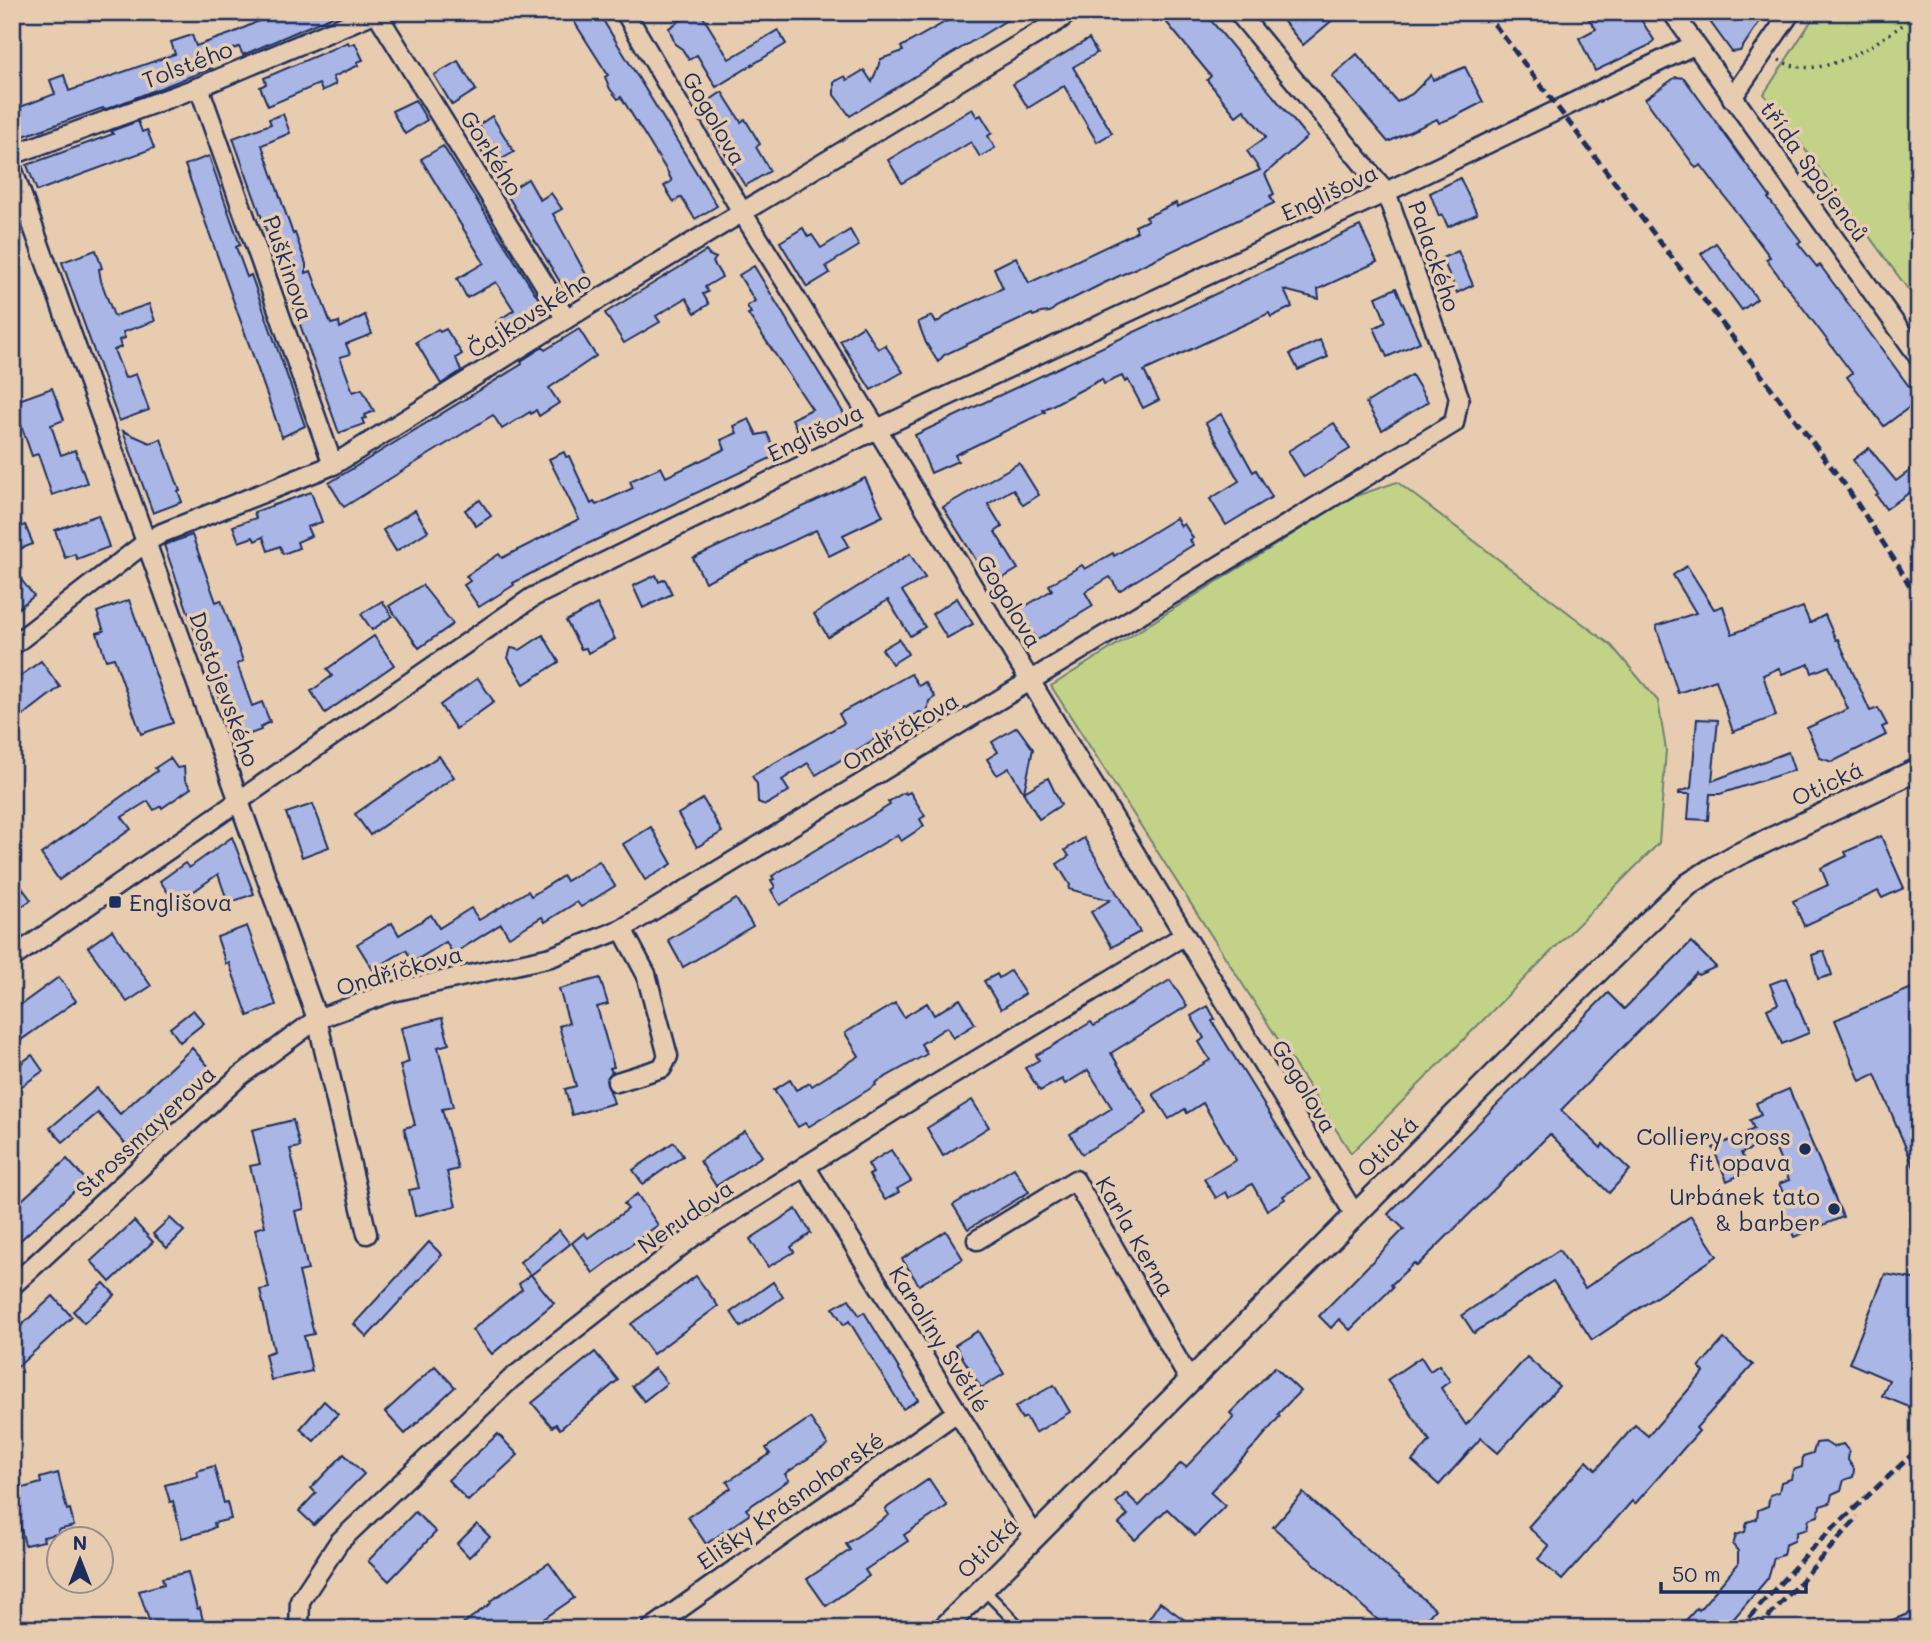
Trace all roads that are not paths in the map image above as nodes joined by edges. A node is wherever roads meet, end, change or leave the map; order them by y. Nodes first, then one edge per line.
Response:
1 (376, 12) edge
2 (1069, 12) edge
3 (1238, 12) edge
4 (1672, 12) edge
5 (1791, 12) edge
6 (628, 13) edge
7 (1694, 44) junction
8 (199, 87) junction
9 (1732, 98) junction
10 (12, 155) edge
11 (12, 168) edge
12 (1386, 192) junction
13 (741, 212) junction
14 (566, 319) junction
15 (1919, 357) edge
16 (1459, 397) joint
17 (877, 429) junction
18 (333, 465) junction
19 (145, 543) junction
20 (12, 646) edge
21 (1030, 681) junction
22 (1919, 769) edge
23 (240, 801) junction
24 (622, 929) junction
25 (1185, 934) junction
26 (12, 958) edge
27 (317, 1019) junction
28 (617, 1082) dead end
29 (805, 1166) junction
30 (1355, 1215) junction
31 (367, 1234) dead end
32 (977, 1240) dead end
33 (12, 1286) edge
34 (1190, 1381) junction
35 (957, 1412) junction
36 (1035, 1537) junction
37 (983, 1589) junction
38 (299, 1629) edge
39 (651, 1629) edge
40 (943, 1629) edge
41 (1022, 1629) edge

1 - 8 street, Tolstého
1 - 14 street, Gorkého
2 - 13 street, Čajkovského
3 - 12 street, Palackého
4 - 7 street, třída Spojenců
5 - 9 street
6 - 13 street, Gogolova
7 - 9 street, třída Spojenců
7 - 12 street, Englišova
8 - 10 street, Tolstého
8 - 18 street, Puškinova
9 - 15 street, třída Spojenců
11 - 19 street, Dostojevského
12 - 16 street, Palackého
12 - 17 street, Englišova
13 - 14 street, Čajkovského
13 - 17 street, Gogolova
14 - 18 street, Čajkovského
16 - 21 street, Ondříčkova
17 - 21 street, Gogolova
17 - 23 street, Englišova
18 - 19 street, Čajkovského
19 - 20 street, Čajkovského
19 - 23 street, Dostojevského
21 - 24 street, Ondříčkova
21 - 25 street, Gogolova
22 - 30 street, Otická
23 - 26 street, Englišova
23 - 27 street, Dostojevského
24 - 27 street, Ondříčkova
24 - 28 street
25 - 29 street, Nerudova
25 - 30 street, Gogolova
27 - 31 street, Dostojevského
27 - 33 street, Strossmayerova
29 - 35 street, Karolíny Světlé
29 - 38 street, Nerudova
30 - 34 street, Otická
32 - 34 street, Karla Kerna
34 - 36 street, Otická
35 - 36 street, Karolíny Světlé
35 - 39 street, Elišky Krásnohorské
36 - 37 street, Otická
37 - 40 street, Otická
37 - 41 lane

